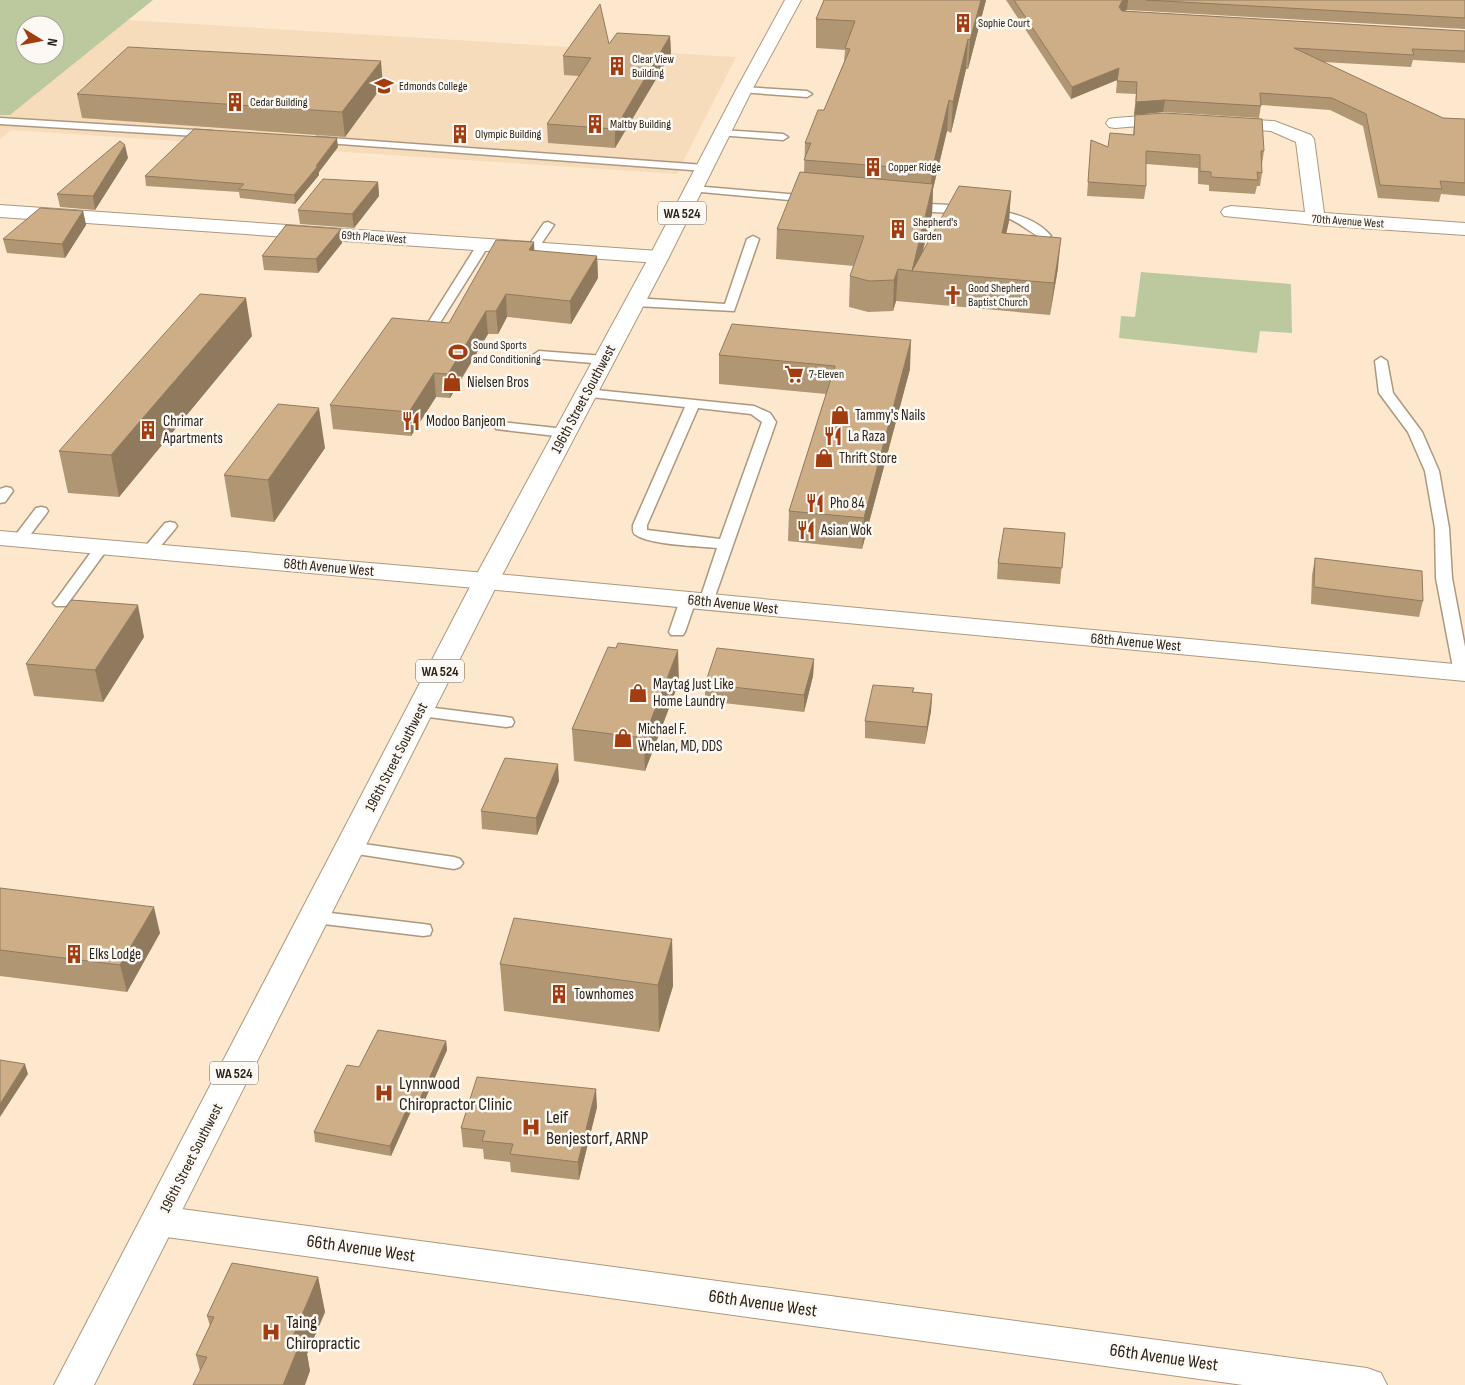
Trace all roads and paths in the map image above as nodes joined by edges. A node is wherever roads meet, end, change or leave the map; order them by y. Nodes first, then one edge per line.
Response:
1 (792, 0) edge
2 (744, 90) junction
3 (807, 94) dead end
4 (0, 121) edge
5 (1191, 121) edge
6 (1209, 122) edge
7 (1115, 123) dead end
8 (722, 133) junction
9 (226, 135) edge
10 (783, 136) dead end
11 (305, 140) edge
12 (705, 168) junction
13 (694, 189) junction
14 (820, 200) edge
15 (896, 205) edge
16 (0, 211) edge
17 (1231, 212) dead end
18 (1315, 219) junction
19 (548, 225) dead end
20 (1465, 229) edge
21 (1045, 236) edge
22 (753, 239) dead end
23 (483, 245) junction
24 (533, 248) junction
25 (659, 257) junction
26 (635, 302) junction
27 (432, 326) edge
28 (539, 355) dead end
29 (604, 360) junction
30 (1382, 361) dead end
31 (586, 393) junction
32 (693, 404) junction
33 (501, 426) dead end
34 (565, 432) junction
35 (41, 512) dead end
36 (170, 526) dead end
37 (10, 539) edge
38 (726, 544) junction
39 (102, 547) junction
40 (149, 551) junction
41 (486, 581) junction
42 (697, 601) junction
43 (61, 603) dead end
44 (677, 632) dead end
45 (1464, 673) edge
46 (419, 712) junction
47 (506, 722) dead end
48 (350, 848) junction
49 (454, 863) dead end
50 (314, 917) junction
51 (423, 930) dead end
52 (159, 1221) junction
53 (74, 1385) edge
54 (1367, 1385) edge

1 - 2 street, 196th Street Southwest / WA 524
2 - 3 lane
2 - 8 street, 196th Street Southwest / WA 524
4 - 9 lane
5 - 7 street
6 - 18 street
8 - 10 lane
8 - 12 street, 196th Street Southwest / WA 524
11 - 12 lane
12 - 13 street, 196th Street Southwest / WA 524
13 - 14 lane
13 - 25 street, 196th Street Southwest / WA 524
15 - 21 lane
16 - 23 street, 69th Place West
17 - 18 street, 70th Avenue West
18 - 20 street, 70th Avenue West
19 - 24 lane
22 - 26 lane
23 - 24 street, 69th Place West
23 - 27 lane
24 - 25 street, 69th Place West
25 - 26 street, 196th Street Southwest / WA 524
26 - 29 street, 196th Street Southwest / WA 524
28 - 29 lane
29 - 31 street, 196th Street Southwest / WA 524
30 - 45 lane
31 - 32 lane
31 - 34 street, 196th Street Southwest / WA 524
32 - 38 lane
32 - 38 lane
33 - 34 lane
34 - 41 street, 196th Street Southwest / WA 524
35 - 37 lane
36 - 40 lane
37 - 39 street, 68th Avenue West
38 - 42 lane
39 - 40 street, 68th Avenue West
39 - 43 lane
40 - 41 street, 68th Avenue West
41 - 42 street, 68th Avenue West
41 - 46 street, 196th Street Southwest / WA 524
42 - 44 lane
42 - 45 street, 68th Avenue West
46 - 47 lane
46 - 48 street, 196th Street Southwest / WA 524
48 - 49 lane
48 - 50 street, 196th Street Southwest / WA 524
50 - 51 lane
50 - 52 street, 196th Street Southwest / WA 524
52 - 53 street, 196th Street Southwest / WA 524
52 - 54 street, 66th Avenue West

